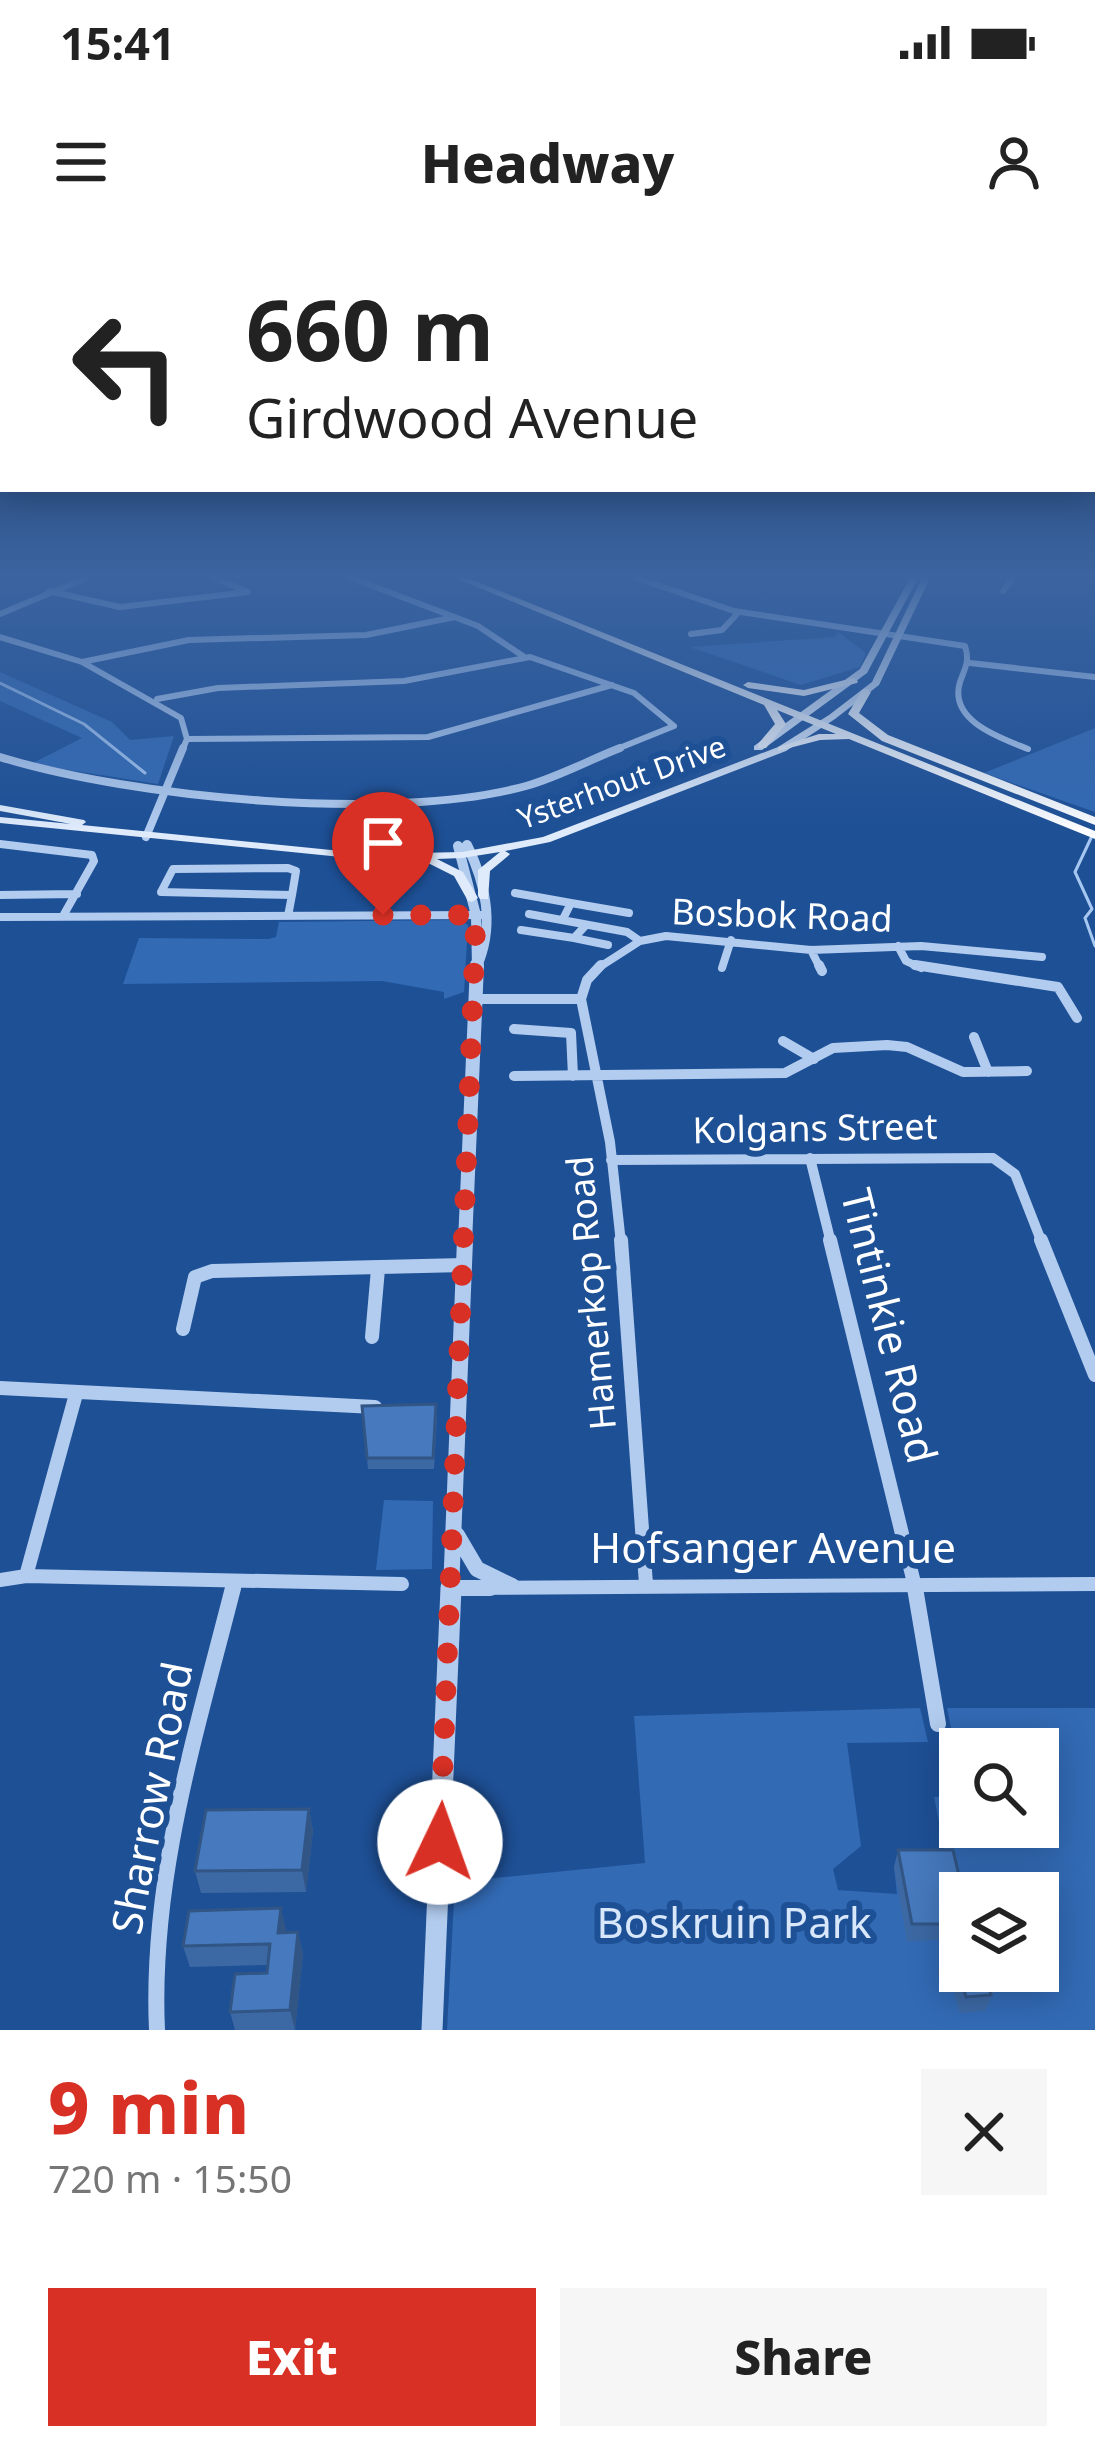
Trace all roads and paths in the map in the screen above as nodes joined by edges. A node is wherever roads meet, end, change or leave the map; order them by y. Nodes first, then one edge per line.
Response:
1 (82, 662) edge
2 (498, 662) edge
3 (558, 662) edge
4 (674, 662) edge
5 (679, 662) edge
6 (866, 662) edge
7 (883, 662) edge
8 (970, 663) joint
9 (1095, 677) edge
10 (853, 681) junction
11 (612, 685) junction
12 (745, 689) junction
13 (866, 692) junction
14 (157, 699) junction
15 (809, 714) junction
16 (826, 721) junction
17 (187, 739) junction
18 (880, 742) junction
19 (762, 746) junction
20 (782, 749) junction
21 (1028, 749) dead end
22 (0, 757) edge
23 (165, 790) junction
24 (682, 790) junction
25 (0, 808) edge
26 (674, 808) dead end
27 (625, 813) junction
28 (658, 814) dead end
29 (0, 820) edge
30 (1095, 820) edge
31 (147, 833) junction
32 (1095, 835) edge
33 (546, 840) junction
34 (0, 844) edge
35 (465, 850) junction
36 (388, 857) junction
37 (515, 893) dead end
38 (77, 894) junction
39 (0, 895) edge
40 (292, 895) junction
41 (478, 897) junction
42 (572, 903) junction
43 (629, 913) dead end
44 (529, 914) dead end
45 (482, 915) junction
46 (63, 916) junction
47 (288, 916) junction
48 (0, 917) edge
49 (563, 919) junction
50 (586, 925) junction
51 (521, 930) dead end
52 (574, 938) junction
53 (731, 940) junction
54 (640, 941) junction
55 (608, 945) dead end
56 (898, 946) junction
57 (811, 950) junction
58 (1042, 957) dead end
59 (722, 968) dead end
60 (822, 971) dead end
61 (476, 999) junction
62 (581, 999) junction
63 (1077, 1018) dead end
64 (514, 1029) dead end
65 (974, 1037) dead end
66 (783, 1041) dead end
67 (814, 1058) junction
68 (1027, 1071) dead end
69 (988, 1072) junction
70 (514, 1076) dead end
71 (573, 1076) junction
72 (602, 1077) junction
73 (810, 1158) junction
74 (611, 1160) junction
75 (464, 1265) junction
76 (379, 1269) junction
77 (183, 1329) dead end
78 (372, 1337) dead end
79 (1095, 1375) edge
80 (0, 1388) edge
81 (76, 1394) junction
82 (384, 1408) edge
83 (455, 1531) junction
84 (26, 1576) junction
85 (0, 1580) edge
86 (914, 1581) junction
87 (235, 1582) junction
88 (402, 1584) dead end
89 (646, 1584) junction
90 (1095, 1584) edge
91 (512, 1586) junction
92 (452, 1588) junction
93 (938, 1724) dead end
94 (157, 2030) edge
95 (432, 2030) edge

1 - 14 street
2 - 14 street
3 - 11 street
4 - 12 main road
5 - 12 main road
6 - 10 main road, Ysterhout Drive
7 - 13 main road
8 - 9 street
8 - 21 street
10 - 12 main road
10 - 15 main road, Ysterhout Drive
11 - 17 street
11 - 23 street
12 - 15 main road
12 - 19 main road
13 - 16 main road, Ysterhout Drive
13 - 18 main road
14 - 17 street
15 - 16 main road
15 - 19 main road, Ysterhout Drive
16 - 18 main road
16 - 20 main road, Ysterhout Drive
17 - 23 street
18 - 20 main road
18 - 30 main road
18 - 32 main road
19 - 35 main road, Ysterhout Drive
20 - 24 main road, Ysterhout Drive
22 - 23 street
23 - 31 street
24 - 26 main road
24 - 27 main road, Ysterhout Drive
25 - 31 main road, Ysterhout Drive
27 - 28 main road
27 - 33 main road, Ysterhout Drive
29 - 31 main road, Ysterhout Drive
31 - 35 main road, Ysterhout Drive
31 - 36 main road, Ysterhout Drive
33 - 35 main road, Ysterhout Drive
33 - 41 main road
34 - 38 street
35 - 36 main road, Ysterhout Drive
35 - 41 street
36 - 41 main road
37 - 42 street
38 - 39 street
38 - 46 street
40 - 40 street
40 - 47 street
41 - 45 street
42 - 43 street
42 - 49 street
44 - 49 street
45 - 47 street
45 - 61 street
46 - 47 street
46 - 48 street
49 - 50 street
50 - 52 street
50 - 54 street
51 - 52 street
52 - 55 street
53 - 54 street, Bosbok Road
53 - 57 street, Bosbok Road
53 - 59 street
54 - 62 street, Bosbok Road
56 - 57 street, Bosbok Road
56 - 58 street, Bosbok Road
56 - 63 street
57 - 60 street
61 - 62 street
61 - 75 street
62 - 72 street, Hamerkop Road
64 - 71 street
65 - 69 street
66 - 67 street
67 - 69 street
67 - 72 street
68 - 69 street
70 - 71 street
71 - 72 street
72 - 74 street, Hamerkop Road
73 - 74 street, Kolgans Street
73 - 79 street, Kolgans Street
73 - 86 street, Tintinkie Road
74 - 89 street, Hamerkop Road
75 - 76 street
75 - 83 street
76 - 77 street
76 - 78 street
80 - 81 street
81 - 82 street
81 - 84 street
83 - 91 street
83 - 92 street
84 - 85 street
84 - 87 street
86 - 89 street, Hofsanger Avenue
86 - 90 street, Hofsanger Avenue
86 - 93 street, Tintinkie Road
87 - 88 street
87 - 94 street, Sharrow Road
89 - 91 street, Hofsanger Avenue
91 - 92 street, Hofsanger Avenue
92 - 95 street

